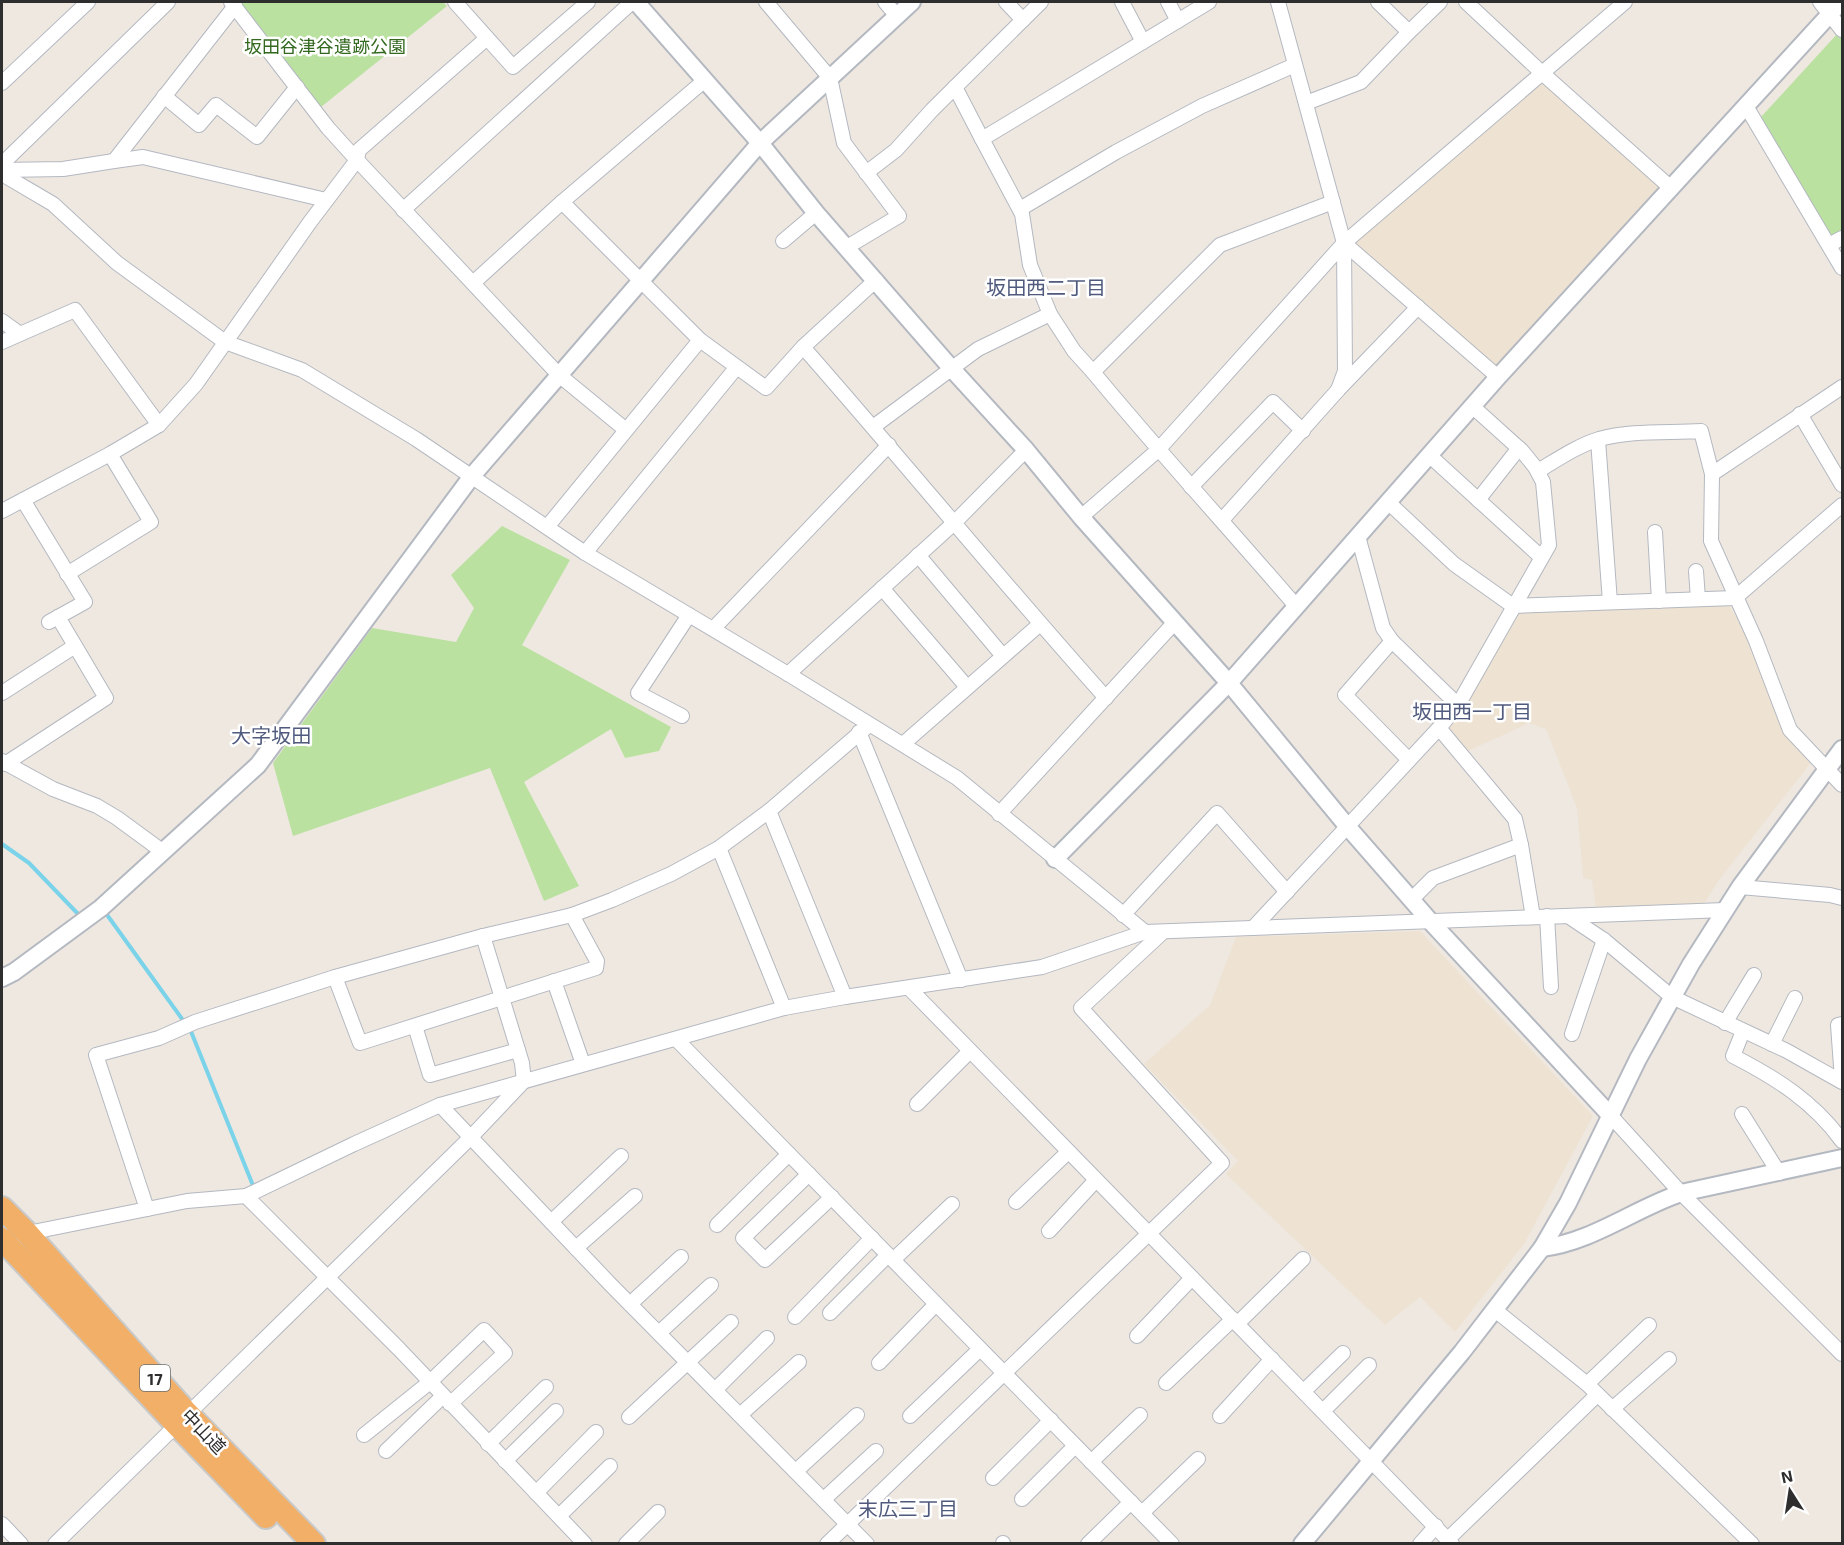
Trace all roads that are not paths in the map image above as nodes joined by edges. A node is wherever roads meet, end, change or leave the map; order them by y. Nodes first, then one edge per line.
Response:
1 (88, 2) edge
2 (168, 2) edge
3 (457, 2) edge
4 (588, 2) edge
5 (634, 2) edge
6 (766, 2) edge
7 (885, 2) edge
8 (912, 2) edge
9 (1006, 2) edge
10 (1041, 2) edge
11 (1122, 2) edge
12 (1168, 2) edge
13 (1209, 2) edge
14 (1278, 2) edge
15 (1378, 2) edge
16 (1440, 2) edge
17 (1466, 2) edge
18 (1624, 2) edge
19 (233, 4) edge
20 (1830, 6) edge
21 (897, 16) junction
22 (1023, 20) junction
23 (1178, 21) junction
24 (1842, 30) edge
25 (1409, 32) junction
26 (487, 38) junction
27 (1143, 42) junction
28 (1295, 65) junction
29 (1541, 72) junction
30 (830, 78) junction
31 (705, 80) junction
32 (2, 83) edge
33 (297, 87) junction
34 (955, 87) junction
35 (164, 96) junction
36 (1306, 103) junction
37 (1746, 105) junction
38 (982, 139) junction
39 (760, 143) junction
40 (357, 160) junction
41 (114, 161) junction
42 (2, 164) edge
43 (2, 172) edge
44 (866, 172) junction
45 (1671, 188) junction
46 (326, 200) junction
47 (562, 202) junction
48 (1333, 202) junction
49 (403, 210) junction
50 (1020, 210) junction
51 (816, 213) junction
52 (1842, 238) edge
53 (783, 241) dead end
54 (1344, 243) junction
55 (1829, 245) junction
56 (847, 247) junction
57 (1842, 268) edge
58 (641, 280) junction
59 (876, 280) junction
60 (472, 283) junction
61 (1418, 307) junction
62 (1050, 314) junction
63 (2, 321) edge
64 (20, 334) junction
65 (700, 340) junction
66 (2, 342) edge
67 (225, 342) junction
68 (803, 347) junction
69 (736, 368) junction
70 (952, 369) junction
71 (1093, 372) junction
72 (559, 375) junction
73 (1498, 377) junction
74 (1842, 387) edge
75 (1338, 390) junction
76 (1472, 406) junction
77 (1800, 414) junction
78 (159, 425) junction
79 (873, 427) junction
80 (626, 430) junction
81 (1303, 431) junction
82 (1598, 440) junction
83 (889, 445) junction
84 (1518, 448) junction
85 (1026, 450) junction
86 (1158, 450) junction
87 (110, 454) junction
88 (1430, 455) junction
89 (1538, 471) junction
90 (1712, 474) junction
91 (472, 476) junction
92 (1840, 476) edge
93 (1191, 487) junction
94 (23, 500) junction
95 (1478, 500) junction
96 (1388, 502) junction
97 (1842, 505) edge
98 (2, 512) edge
99 (1081, 517) junction
100 (1222, 520) junction
101 (954, 523) junction
102 (547, 527) junction
103 (1655, 532) dead end
104 (1358, 536) junction
105 (585, 553) junction
106 (918, 555) junction
107 (1541, 557) junction
108 (1696, 571) dead end
109 (67, 574) junction
110 (882, 588) junction
111 (1736, 598) junction
112 (1698, 599) junction
113 (1659, 601) junction
114 (1610, 602) junction
115 (1296, 606) junction
116 (1513, 606) junction
117 (689, 615) junction
118 (1175, 622) junction
119 (1040, 624) junction
120 (713, 629) junction
121 (1392, 641) junction
122 (75, 646) junction
123 (1004, 656) junction
124 (788, 674) junction
125 (1228, 683) junction
126 (967, 687) junction
127 (2, 693) edge
128 (1106, 698) junction
129 (1458, 705) junction
130 (682, 716) dead end
131 (864, 728) junction
132 (1439, 728) junction
133 (903, 744) junction
134 (1842, 749) edge
135 (1409, 760) junction
136 (3, 763) edge
137 (1828, 769) junction
138 (1842, 785) edge
139 (769, 811) junction
140 (999, 814) junction
141 (1347, 826) junction
142 (1521, 845) junction
143 (719, 848) junction
144 (162, 850) junction
145 (1055, 860) junction
146 (1740, 887) junction
147 (1287, 892) junction
148 (1842, 898) edge
149 (1412, 900) junction
150 (1725, 910) junction
151 (572, 915) junction
152 (1123, 915) junction
153 (1568, 915) junction
154 (1547, 916) junction
155 (1533, 917) junction
156 (1430, 921) junction
157 (1252, 928) junction
158 (1145, 932) junction
159 (1163, 932) junction
160 (483, 936) junction
161 (1604, 940) junction
162 (1754, 975) dead end
163 (335, 977) junction
164 (2, 978) edge
165 (961, 980) junction
166 (554, 981) junction
167 (1551, 987) dead end
168 (909, 988) junction
169 (845, 997) junction
170 (1672, 997) junction
171 (502, 998) junction
172 (1795, 998) dead end
173 (784, 1008) junction
174 (1725, 1023) junction
175 (1842, 1024) edge
176 (415, 1026) junction
177 (1743, 1031) junction
178 (1572, 1034) dead end
179 (676, 1039) junction
180 (1772, 1044) junction
181 (518, 1050) junction
182 (970, 1051) junction
183 (583, 1065) junction
184 (524, 1081) junction
185 (1842, 1081) edge
186 (916, 1104) dead end
187 (440, 1105) junction
188 (1742, 1114) dead end
189 (1610, 1115) junction
190 (470, 1138) junction
191 (1842, 1141) edge
192 (1068, 1152) junction
193 (789, 1154) junction
194 (621, 1156) dead end
195 (1842, 1158) edge
196 (1779, 1173) junction
197 (809, 1174) junction
198 (1096, 1180) junction
199 (1681, 1193) junction
200 (246, 1196) junction
201 (635, 1196) dead end
202 (832, 1197) junction
203 (1016, 1202) dead end
204 (952, 1204) dead end
205 (2, 1208) edge
206 (147, 1209) junction
207 (551, 1222) junction
208 (717, 1225) dead end
209 (1049, 1231) dead end
210 (27, 1233) junction
211 (1148, 1233) junction
212 (872, 1238) junction
213 (3, 1240) edge
214 (576, 1248) junction
215 (1542, 1248) junction
216 (681, 1257) dead end
217 (891, 1258) junction
218 (1303, 1259) dead end
219 (327, 1277) junction
220 (1192, 1278) junction
221 (711, 1285) dead end
222 (630, 1304) junction
223 (936, 1304) junction
224 (1496, 1311) junction
225 (830, 1313) dead end
226 (795, 1317) dead end
227 (731, 1322) dead end
228 (1235, 1322) junction
229 (1649, 1325) dead end
230 (659, 1333) junction
231 (1137, 1336) dead end
232 (767, 1338) dead end
233 (980, 1348) junction
234 (1343, 1353) dead end
235 (1842, 1354) edge
236 (1272, 1359) junction
237 (1669, 1359) dead end
238 (688, 1362) junction
239 (799, 1362) dead end
240 (879, 1363) dead end
241 (1369, 1365) dead end
242 (1004, 1372) junction
243 (430, 1382) junction
244 (1166, 1383) dead end
245 (546, 1387) dead end
246 (1592, 1389) junction
247 (716, 1390) junction
248 (1304, 1391) junction
249 (446, 1400) junction
250 (1612, 1409) junction
251 (556, 1411) dead end
252 (1323, 1411) junction
253 (740, 1415) junction
254 (856, 1415) dead end
255 (1140, 1415) dead end
256 (910, 1416) dead end
257 (1220, 1416) dead end
258 (629, 1418) dead end
259 (181, 1419) junction
260 (1051, 1420) junction
261 (596, 1432) dead end
262 (364, 1436) dead end
263 (488, 1444) junction
264 (1076, 1446) junction
265 (386, 1451) dead end
266 (876, 1451) dead end
267 (1198, 1459) dead end
268 (505, 1461) junction
269 (1371, 1461) junction
270 (1091, 1462) junction
271 (610, 1466) dead end
272 (796, 1471) junction
273 (993, 1478) dead end
274 (536, 1493) junction
275 (824, 1499) junction
276 (1022, 1499) dead end
277 (1131, 1502) junction
278 (658, 1512) dead end
279 (1142, 1513) junction
280 (559, 1516) junction
281 (848, 1523) junction
282 (2, 1524) edge
283 (1436, 1526) junction
284 (1450, 1541) edge
285 (21, 1544) edge
286 (55, 1544) edge
287 (292, 1544) edge
288 (314, 1544) edge
289 (585, 1544) edge
290 (626, 1544) edge
291 (827, 1544) edge
292 (867, 1544) edge
293 (1088, 1544) edge
294 (1172, 1544) edge
295 (1302, 1544) edge
296 (1420, 1544) edge
297 (1752, 1544) edge

1 - 32 street
2 - 42 street
3 - 26 street
4 - 26 street
5 - 31 street
5 - 49 street
6 - 30 street
7 - 21 street
8 - 21 street
9 - 22 street
10 - 22 street
11 - 27 street
12 - 23 street
13 - 23 street
14 - 28 street
15 - 25 street
16 - 25 street
17 - 29 street
18 - 29 street
19 - 33 street
19 - 35 street
20 - 24 street
20 - 37 street
21 - 30 street
22 - 34 street
23 - 27 street
25 - 36 street
26 - 40 street
27 - 38 street
28 - 36 street
28 - 50 street
29 - 45 street
29 - 54 street
30 - 39 street
30 - 44 street
31 - 39 street
31 - 47 street
33 - 35 street
33 - 40 street
34 - 38 street
34 - 44 street
35 - 41 street
36 - 48 street
37 - 45 street
37 - 55 street
38 - 50 street
39 - 51 street
39 - 58 street
40 - 46 street
40 - 49 street
41 - 43 street
41 - 46 street
43 - 67 street
44 - 56 street
45 - 73 street
46 - 67 street
47 - 58 street
47 - 60 street
48 - 54 street
48 - 71 street
49 - 60 street
50 - 62 street
51 - 53 street
51 - 56 street
52 - 55 street
54 - 61 street
54 - 75 street
54 - 86 street
55 - 57 street
56 - 59 street
58 - 65 street
58 - 72 street
59 - 68 street
59 - 70 street
60 - 72 street
61 - 73 street
61 - 75 street
62 - 70 street
62 - 71 street
63 - 64 street
64 - 66 street
64 - 78 street
65 - 69 street
65 - 80 street
67 - 78 street
67 - 91 street
68 - 69 street
68 - 79 street
69 - 105 street
70 - 79 street
70 - 85 street
71 - 86 street
72 - 80 street
72 - 91 street
73 - 76 street
74 - 77 street
75 - 81 street
76 - 84 street
76 - 88 street
77 - 90 street
77 - 92 street
78 - 87 street
79 - 83 street
80 - 102 street
81 - 93 street
81 - 100 street
82 - 89 street
82 - 90 street
82 - 114 street
83 - 101 street
83 - 120 street
84 - 89 street
84 - 95 street
85 - 99 street
85 - 101 street
86 - 93 street
86 - 99 street
87 - 94 street
87 - 109 street
88 - 95 street
88 - 96 street
89 - 107 street
90 - 111 street
91 - 102 street
91 - 144 street
93 - 100 street
94 - 98 street
94 - 109 street
95 - 107 street
96 - 104 street
96 - 116 street
97 - 111 street
99 - 118 street
100 - 115 street
101 - 106 street
101 - 119 street
102 - 105 street
103 - 113 street
104 - 115 street
104 - 121 street
105 - 117 street
106 - 110 street
106 - 123 street
107 - 116 street
108 - 112 street
109 - 122 street
110 - 124 street
110 - 126 street
111 - 112 street
111 - 137 street
112 - 113 street
113 - 114 street
114 - 116 street
115 - 125 street
116 - 129 street
117 - 120 street
117 - 130 street
118 - 125 street
118 - 128 street
119 - 123 street
119 - 128 street
120 - 124 street
121 - 129 street
121 - 135 street
122 - 127 street
122 - 136 street
123 - 126 street
124 - 131 street
125 - 141 street
125 - 145 street
126 - 133 street
128 - 140 street
129 - 132 street
131 - 133 street
131 - 139 street
131 - 165 street
132 - 135 street
132 - 142 street
133 - 140 street
134 - 137 street
135 - 141 street
136 - 144 street
137 - 138 street
137 - 146 street
139 - 143 street
139 - 169 street
140 - 145 street
141 - 147 street
141 - 149 street
142 - 149 street
142 - 155 street
143 - 151 street
143 - 173 street
144 - 164 street
145 - 152 street
146 - 148 street
146 - 150 street
147 - 152 street
147 - 157 street
149 - 156 street
150 - 153 street
150 - 170 street
151 - 160 street
151 - 166 street
152 - 158 street
153 - 154 street
153 - 161 street
154 - 155 street
154 - 167 street
155 - 156 street
156 - 157 street
156 - 189 street
157 - 159 street
158 - 159 street
158 - 165 street
159 - 211 street
160 - 163 street
160 - 171 street
161 - 170 street
161 - 178 street
162 - 174 street
163 - 176 street
163 - 206 street
165 - 168 street
166 - 171 street
166 - 183 street
168 - 169 street
168 - 182 street
169 - 173 street
170 - 174 street
170 - 189 street
171 - 176 street
171 - 181 street
172 - 180 street
173 - 179 street
174 - 177 street
175 - 185 street
176 - 181 street
177 - 180 street
177 - 191 street
179 - 183 street
179 - 193 street
180 - 185 street
181 - 184 street
182 - 186 street
182 - 192 street
183 - 184 street
184 - 187 street
184 - 190 street
187 - 190 street
187 - 200 street
188 - 196 street
189 - 199 street
189 - 215 street
190 - 207 street
190 - 219 street
192 - 198 street
192 - 203 street
193 - 197 street
193 - 208 street
194 - 207 street
195 - 196 street
196 - 199 street
197 - 202 street
197 - 202 street
198 - 209 street
198 - 211 street
199 - 215 street
199 - 235 street
200 - 206 street
200 - 219 street
201 - 214 street
202 - 212 street
204 - 217 street
205 - 210 highway, 中山道 / 17
206 - 210 street
207 - 214 street
210 - 213 street
210 - 259 highway, 中山道 / 17
211 - 220 street
211 - 242 street
212 - 217 street
212 - 226 street
213 - 259 highway, 中山道 / 17
214 - 222 street
215 - 224 street
216 - 222 street
217 - 223 street
217 - 225 street
218 - 228 street
219 - 243 street
219 - 259 street
220 - 228 street
220 - 231 street
221 - 230 street
222 - 230 street
223 - 233 street
223 - 240 street
224 - 246 street
224 - 269 street
227 - 238 street
228 - 236 street
228 - 244 street
229 - 246 street
230 - 238 street
232 - 247 street
233 - 242 street
233 - 256 street
234 - 248 street
236 - 248 street
236 - 257 street
237 - 250 street
238 - 247 street
238 - 258 street
239 - 253 street
241 - 252 street
242 - 260 street
242 - 281 street
243 - 249 street
243 - 249 street
243 - 262 street
245 - 263 street
246 - 250 street
246 - 284 street
247 - 253 street
248 - 252 street
249 - 263 street
249 - 265 street
250 - 297 street
251 - 268 street
252 - 269 street
253 - 272 street
254 - 272 street
255 - 270 street
259 - 286 street
259 - 287 highway, 中山道 / 17
259 - 288 highway, 中山道 / 17
260 - 264 street
260 - 273 street
261 - 274 street
263 - 268 street
264 - 270 street
264 - 276 street
266 - 275 street
267 - 279 street
268 - 274 street
269 - 283 street
269 - 295 street
270 - 277 street
271 - 280 street
272 - 275 street
274 - 280 street
275 - 281 street
277 - 279 street
277 - 293 street
278 - 290 street
279 - 294 street
280 - 289 street
281 - 291 street
281 - 292 street
282 - 285 street
283 - 284 street
283 - 296 street

